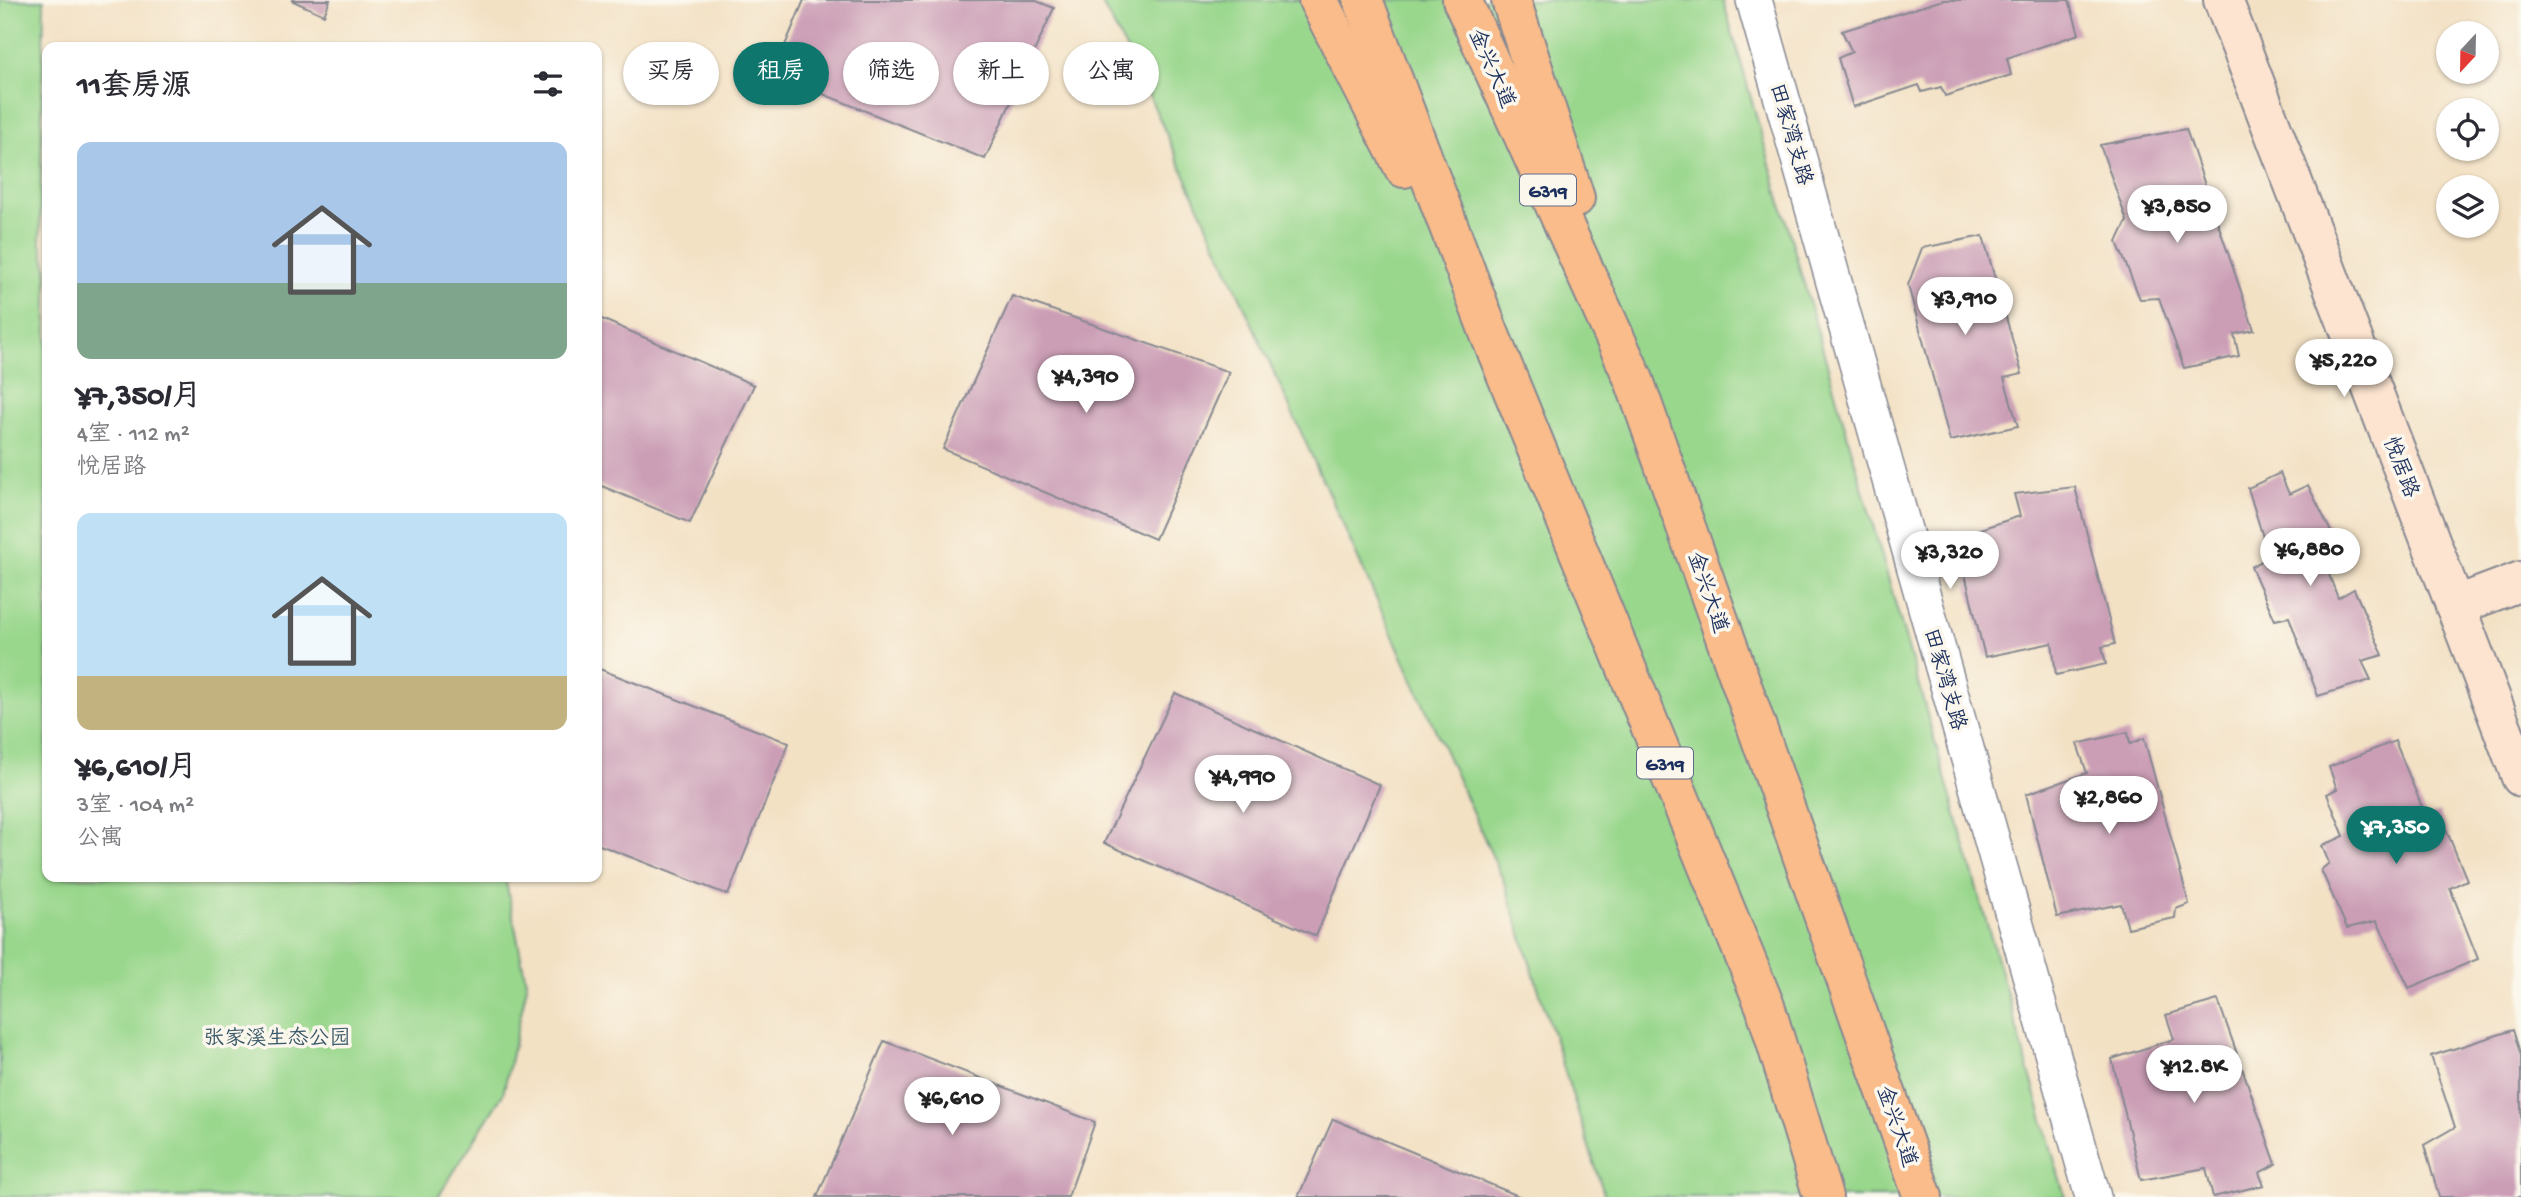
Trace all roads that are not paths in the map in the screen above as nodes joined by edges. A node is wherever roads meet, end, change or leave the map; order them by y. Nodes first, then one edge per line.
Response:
1 (1318, 0) edge
2 (1363, 0) edge
3 (1462, 0) edge
4 (1511, 0) edge
5 (1754, 0) edge
6 (2223, 0) edge
7 (1490, 335) junction
8 (1634, 380) junction
9 (2521, 581) edge
10 (2455, 606) junction
11 (2521, 777) edge
12 (1823, 1197) edge
13 (1923, 1197) edge
14 (2094, 1197) edge

1 - 7 highway
2 - 7 highway, G319
3 - 8 highway, 金兴大道 / G319
4 - 8 highway
5 - 14 street, 田家湾支路
6 - 10 street, 悦居路
7 - 12 highway, G319
8 - 13 highway, 金兴大道 / G319
9 - 10 street
10 - 11 street, 悦居路

